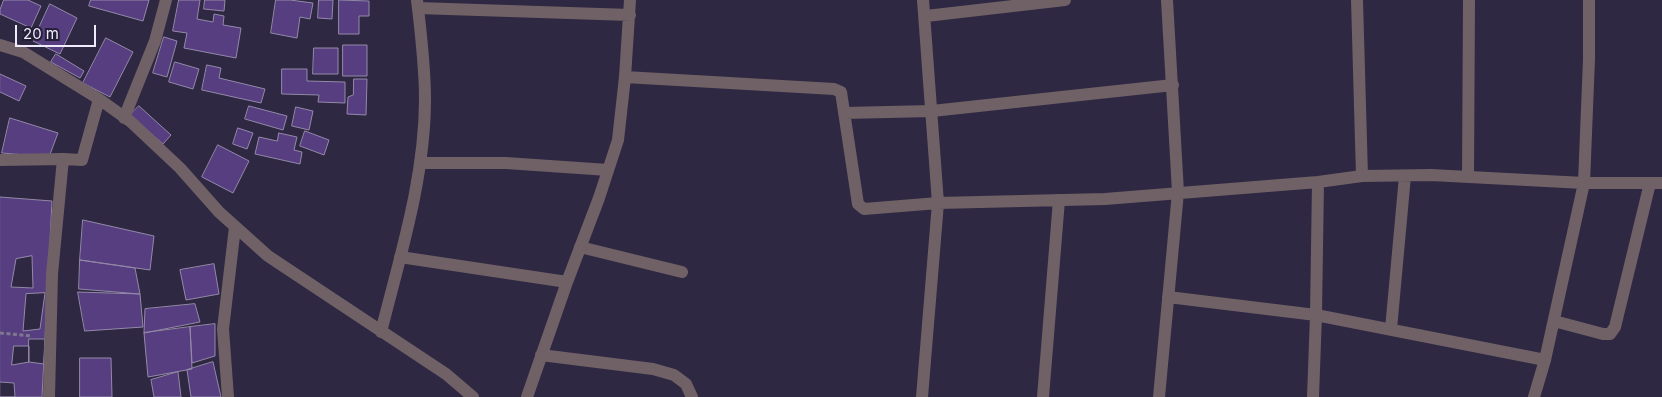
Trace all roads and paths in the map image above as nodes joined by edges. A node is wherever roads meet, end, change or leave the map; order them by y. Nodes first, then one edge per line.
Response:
1 (166, 0) edge
2 (630, 0) edge
3 (923, 0) edge
4 (1065, 0) edge
5 (1167, 0) edge
6 (1358, 0) edge
7 (1469, 0) edge
8 (1589, 0) edge
9 (417, 4) edge
10 (630, 15) junction
11 (926, 16) junction
12 (0, 45) edge
13 (625, 76) junction
14 (1172, 85) junction
15 (99, 99) junction
16 (932, 111) junction
17 (844, 113) junction
18 (124, 118) junction
19 (63, 159) junction
20 (0, 160) edge
21 (421, 164) junction
22 (608, 170) junction
23 (1362, 176) junction
24 (1405, 176) junction
25 (1468, 177) junction
26 (1318, 182) junction
27 (1584, 183) junction
28 (1656, 183) edge
29 (1178, 192) junction
30 (1059, 200) junction
31 (938, 203) junction
32 (235, 227) junction
33 (580, 247) junction
34 (400, 256) junction
35 (682, 272) dead end
36 (567, 282) junction
37 (1168, 298) junction
38 (1316, 315) junction
39 (1554, 321) junction
40 (1391, 329) junction
41 (381, 332) junction
42 (0, 333) edge
43 (50, 337) junction
44 (541, 355) junction
45 (1545, 360) junction
46 (49, 397) edge
47 (228, 397) edge
48 (473, 397) edge
49 (527, 397) edge
50 (692, 397) edge
51 (922, 397) edge
52 (1043, 397) edge
53 (1159, 397) edge
54 (1313, 397) edge
55 (1534, 397) edge

1 - 18 street
2 - 10 street
3 - 11 street
4 - 11 street
5 - 14 street
6 - 23 street
7 - 25 street
8 - 27 street
9 - 10 street
9 - 21 street
10 - 13 street
11 - 16 street
12 - 15 street
13 - 17 street
13 - 22 street
14 - 16 street
14 - 29 street
15 - 18 street
15 - 19 street
16 - 17 street
16 - 31 street
17 - 31 street
18 - 32 street
19 - 20 street
19 - 43 street
21 - 22 street
21 - 34 street
22 - 33 street
23 - 24 street
23 - 26 street
24 - 25 street
24 - 40 street
25 - 27 street
26 - 29 street
26 - 38 street
27 - 28 street
27 - 39 street
28 - 39 street
29 - 30 street
29 - 37 street
30 - 31 street
30 - 52 street
31 - 51 street
32 - 41 street
32 - 47 street
33 - 35 street
33 - 36 street
34 - 36 street
34 - 41 street
36 - 44 street
37 - 38 street
37 - 53 street
38 - 40 street
38 - 54 street
39 - 45 street
40 - 45 street
41 - 48 street
42 - 43 path
43 - 46 street
44 - 49 street
44 - 50 street
45 - 55 street

